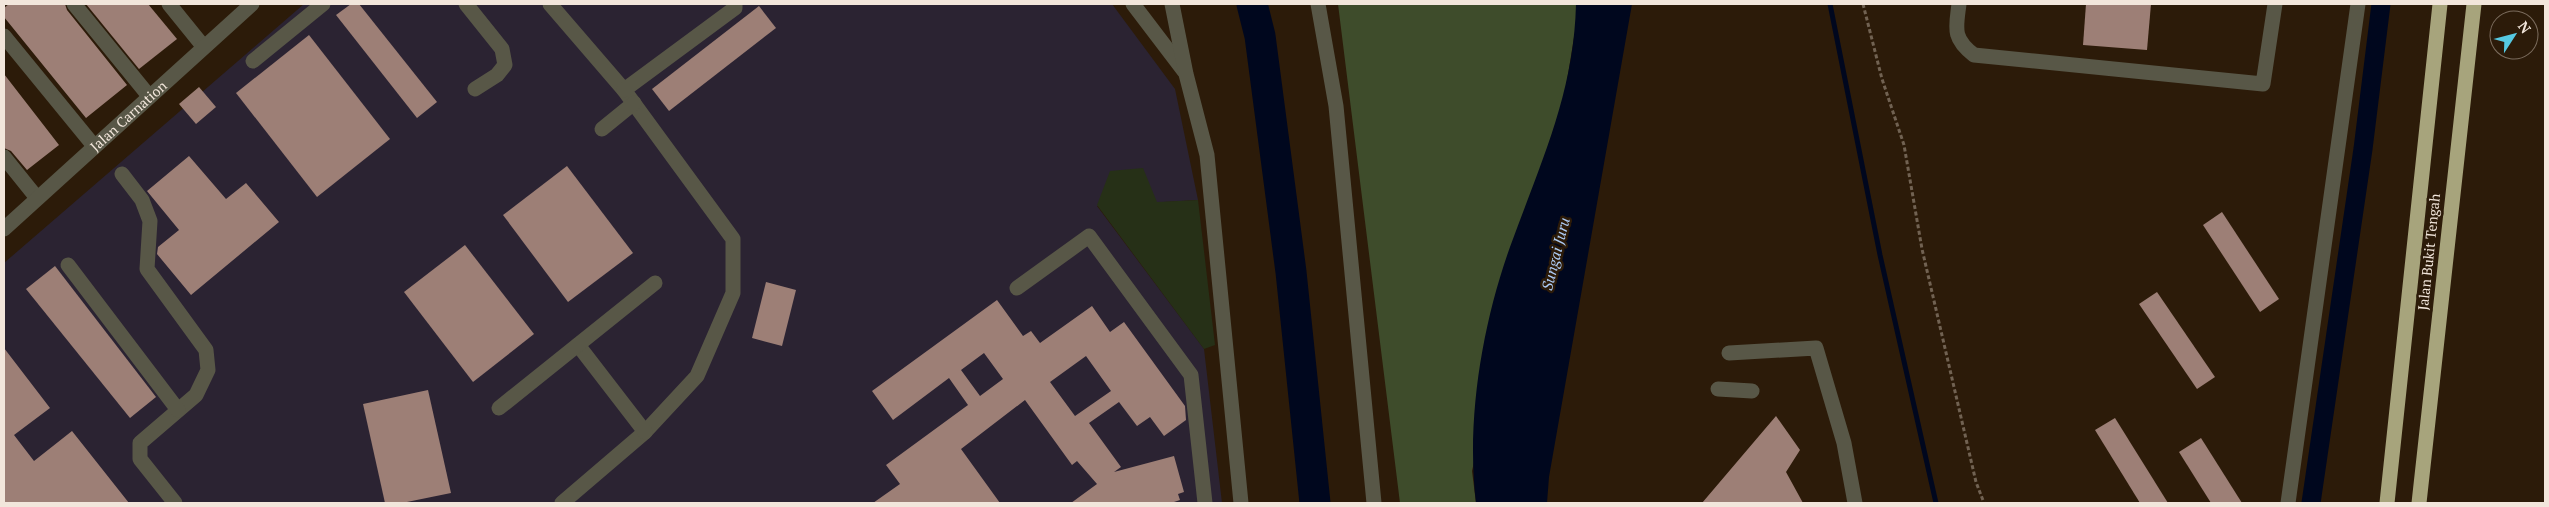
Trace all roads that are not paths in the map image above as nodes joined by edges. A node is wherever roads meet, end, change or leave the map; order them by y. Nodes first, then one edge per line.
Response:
1 (74, 4) edge
2 (169, 4) edge
3 (252, 4) edge
4 (323, 4) edge
5 (466, 4) edge
6 (550, 4) edge
7 (735, 4) edge
8 (1133, 4) edge
9 (1172, 4) edge
10 (1318, 4) edge
11 (1958, 4) edge
12 (2275, 4) edge
13 (2358, 4) edge
14 (2440, 4) edge
15 (2474, 4) edge
16 (4, 36) edge
17 (203, 46) junction
18 (253, 61) dead end
19 (1186, 74) junction
20 (475, 88) dead end
21 (624, 90) junction
22 (149, 96) junction
23 (634, 103) junction
24 (602, 129) dead end
25 (94, 146) junction
26 (4, 157) edge
27 (122, 174) dead end
28 (37, 198) junction
29 (4, 229) edge
30 (68, 265) dead end
31 (655, 283) dead end
32 (1017, 288) dead end
33 (578, 346) junction
34 (1728, 353) dead end
35 (1718, 389) dead end
36 (1752, 391) dead end
37 (499, 408) dead end
38 (178, 410) junction
39 (645, 432) junction
40 (174, 503) edge
41 (562, 503) edge
42 (1205, 503) edge
43 (1241, 503) edge
44 (1374, 503) edge
45 (1855, 503) edge
46 (2288, 503) edge
47 (2387, 503) edge
48 (2418, 503) edge

1 - 22 street
2 - 17 street
3 - 17 street, Jalan Carnation
4 - 18 street
5 - 20 street
6 - 21 street
7 - 21 street
8 - 19 street
9 - 19 street
10 - 44 street
11 - 12 street
13 - 46 street
14 - 47 highway, Jalan Bukit Tengah
15 - 48 highway, Jalan Bukit Tengah
16 - 25 street
17 - 22 street, Jalan Carnation
19 - 43 street
21 - 23 street
22 - 25 street, Jalan Carnation
23 - 24 street
23 - 39 street
25 - 28 street, Jalan Carnation
26 - 28 street
27 - 38 street
28 - 29 street, Jalan Carnation
30 - 38 street
31 - 33 street
32 - 42 street
33 - 37 street
33 - 39 street
34 - 45 street
35 - 36 street
38 - 40 street
39 - 41 street

